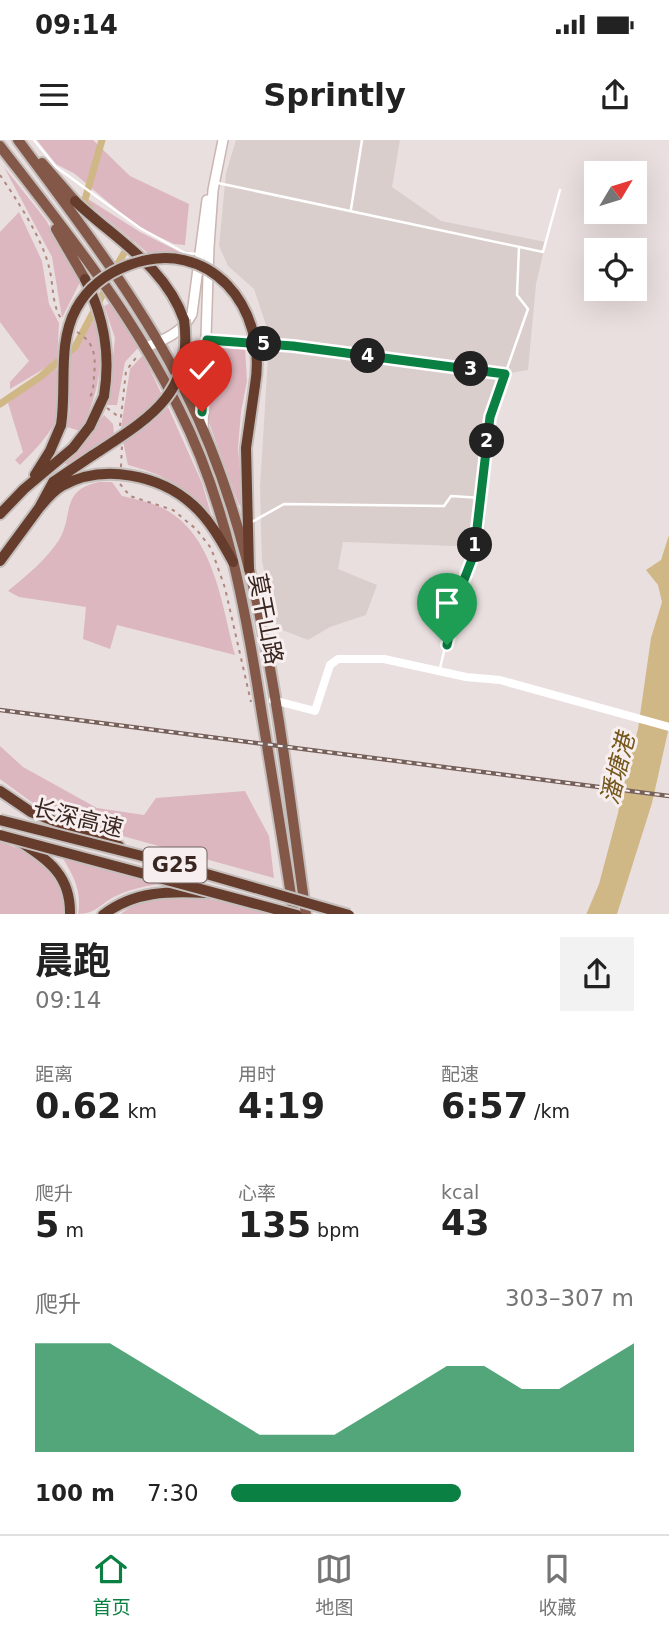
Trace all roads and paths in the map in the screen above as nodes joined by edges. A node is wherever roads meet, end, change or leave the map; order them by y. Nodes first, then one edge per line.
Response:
1 (19, 140) edge
2 (34, 140) edge
3 (218, 140) edge
4 (223, 140) edge
5 (362, 140) edge
6 (0, 147) edge
7 (0, 175) edge
8 (215, 182) junction
9 (34, 190) junction
10 (560, 190) dead end
11 (351, 211) junction
12 (519, 247) junction
13 (201, 254) junction
14 (67, 324) dead end
15 (74, 329) dead end
16 (90, 339) dead end
17 (207, 340) junction
18 (158, 342) junction
19 (146, 347) junction
20 (505, 374) junction
21 (121, 430) dead end
22 (203, 433) junction
23 (122, 443) dead end
24 (121, 467) dead end
25 (119, 484) dead end
26 (24, 489) junction
27 (481, 498) junction
28 (39, 508) junction
29 (0, 514) edge
30 (250, 523) junction
31 (0, 561) edge
32 (233, 562) junction
33 (249, 569) junction
34 (439, 669) junction
35 (274, 700) junction
36 (255, 712) dead end
37 (667, 726) edge
38 (0, 791) edge
39 (0, 820) edge
40 (0, 835) edge
41 (17, 839) junction
42 (158, 860) junction
43 (220, 894) junction
44 (70, 914) edge
45 (105, 914) edge
46 (291, 914) edge
47 (295, 914) edge
48 (306, 914) edge
49 (346, 914) edge

1 - 18 highway, 莫干山路
1 - 28 highway, bridge
2 - 13 lane
3 - 13 main road
4 - 8 main road, 莫干山路
5 - 11 lane
6 - 9 highway, 莫干山路
7 - 14 path
8 - 11 lane
8 - 17 main road, 莫干山路
9 - 19 highway, 莫干山路
9 - 26 highway, bridge
10 - 12 lane
11 - 12 lane
12 - 20 lane
13 - 18 main road
15 - 16 path
17 - 20 lane
17 - 22 main road, 莫干山路
18 - 19 main road
18 - 22 highway, 莫干山路
19 - 21 path
19 - 32 highway, 莫干山路
20 - 27 lane
22 - 33 highway, 莫干山路
23 - 24 path
25 - 36 path
26 - 29 highway
26 - 30 highway, bridge
27 - 30 lane
27 - 34 lane
28 - 31 highway
28 - 32 highway
30 - 33 highway
32 - 47 highway, 莫干山路
33 - 35 highway, 莫干山路
34 - 35 street
34 - 37 street
35 - 48 highway, 莫干山路
38 - 42 highway
39 - 42 highway, 长深高速 / G25, bridge
40 - 41 highway, 长深高速 / G25, bridge
41 - 43 highway, 长深高速 / G25, bridge
41 - 44 highway
42 - 49 highway, 长深高速 / G25, bridge
43 - 45 highway, bridge
43 - 46 highway, 长深高速 / G25, bridge

